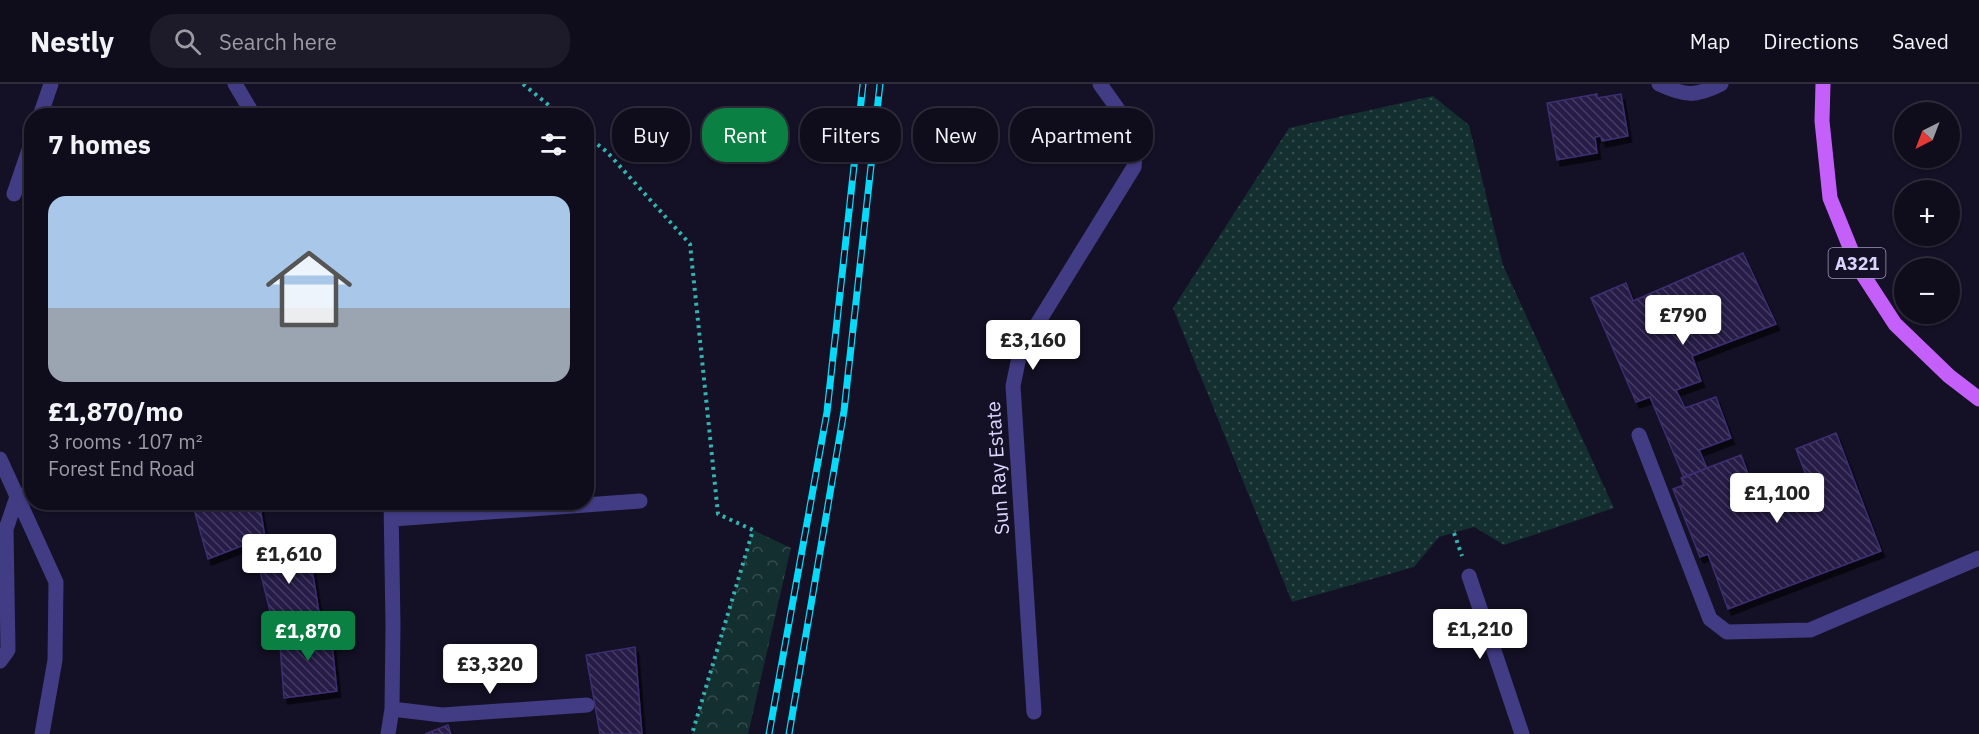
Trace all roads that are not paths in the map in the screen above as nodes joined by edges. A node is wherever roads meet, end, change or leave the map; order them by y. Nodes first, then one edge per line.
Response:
1 (51, 84) edge
2 (235, 84) edge
3 (1100, 84) edge
4 (1659, 84) edge
5 (1721, 84) edge
6 (1823, 84) edge
7 (43, 108) edge
8 (249, 108) edge
9 (24, 165) edge
10 (14, 194) dead end
11 (1979, 399) edge
12 (1639, 435) dead end
13 (0, 459) edge
14 (18, 494) junction
15 (640, 501) dead end
16 (594, 504) edge
17 (24, 508) edge
18 (25, 510) edge
19 (392, 510) edge
20 (516, 510) edge
21 (393, 519) junction
22 (1979, 558) edge
23 (1469, 576) dead end
24 (0, 661) edge
25 (587, 705) dead end
26 (392, 709) junction
27 (1034, 712) dead end
28 (42, 734) edge
29 (388, 734) edge
30 (1522, 734) edge

1 - 7 street
2 - 8 street
3 - 27 street, Sun Ray Estate
4 - 5 street
6 - 11 main road, A321
9 - 10 street
12 - 22 street
13 - 14 street
14 - 17 street
14 - 24 street
15 - 16 street
18 - 28 street
19 - 21 street
20 - 21 street
21 - 26 street
23 - 30 street
25 - 26 street
26 - 29 street

